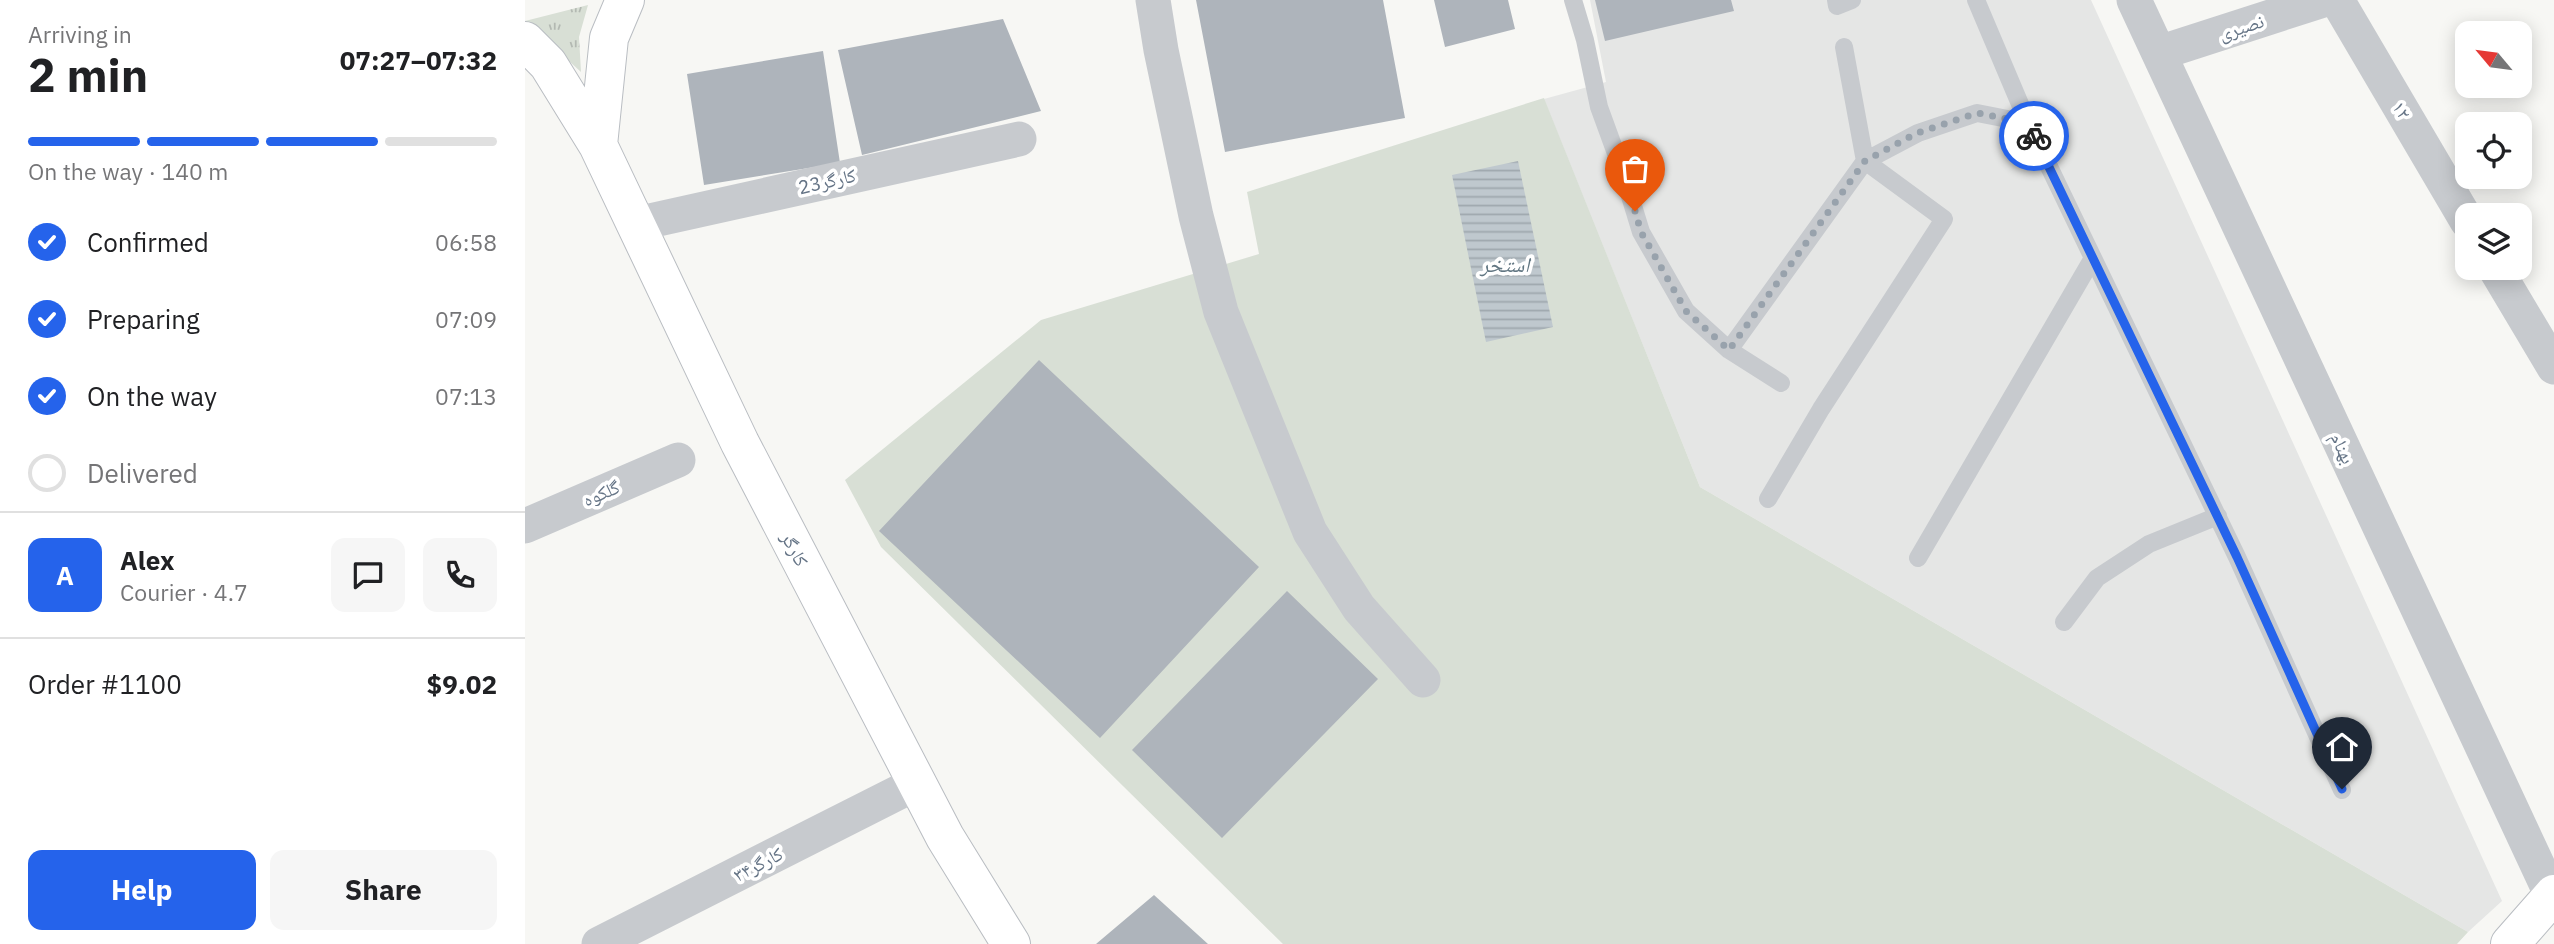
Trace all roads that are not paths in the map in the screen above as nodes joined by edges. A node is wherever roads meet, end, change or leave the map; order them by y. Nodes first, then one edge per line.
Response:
1 (625, 0) edge
2 (1153, 0) edge
3 (1573, 0) edge
4 (1836, 0) edge
5 (1852, 0) edge
6 (1976, 0) edge
7 (2134, 0) edge
8 (2316, 2) edge
9 (525, 41) edge
10 (1844, 47) dead end
11 (2159, 53) junction
12 (2028, 123) junction
13 (1019, 139) dead end
14 (599, 145) junction
15 (1865, 161) junction
16 (2455, 204) edge
17 (636, 224) junction
18 (2093, 258) junction
19 (2502, 280) edge
20 (1729, 350) junction
21 (2554, 367) edge
22 (1780, 383) dead end
23 (678, 460) dead end
24 (1768, 499) dead end
25 (2218, 516) junction
26 (525, 526) edge
27 (1918, 558) dead end
28 (2064, 622) dead end
29 (1423, 680) dead end
30 (917, 783) junction
31 (2342, 789) dead end
32 (2553, 895) edge
33 (599, 944) edge
34 (1011, 944) edge
35 (2510, 944) edge

1 - 14 street
2 - 29 street
3 - 20 lane
4 - 5 lane
6 - 12 lane
7 - 11 street, بهنام
8 - 11 street, نصیری
8 - 16 street, ۱۲
9 - 14 street, کارگر
10 - 15 lane
11 - 32 street, بهنام
12 - 15 lane
12 - 18 lane
13 - 17 street, 23کارگر
14 - 17 street, کارگر
15 - 20 lane
15 - 24 lane
17 - 30 street, کارگر
18 - 25 lane
18 - 27 lane
19 - 21 street
20 - 22 lane
23 - 26 street, گلکوه
25 - 28 lane
25 - 31 lane
30 - 33 street, کارگر۳۴
30 - 34 street, کارگر
32 - 35 street

